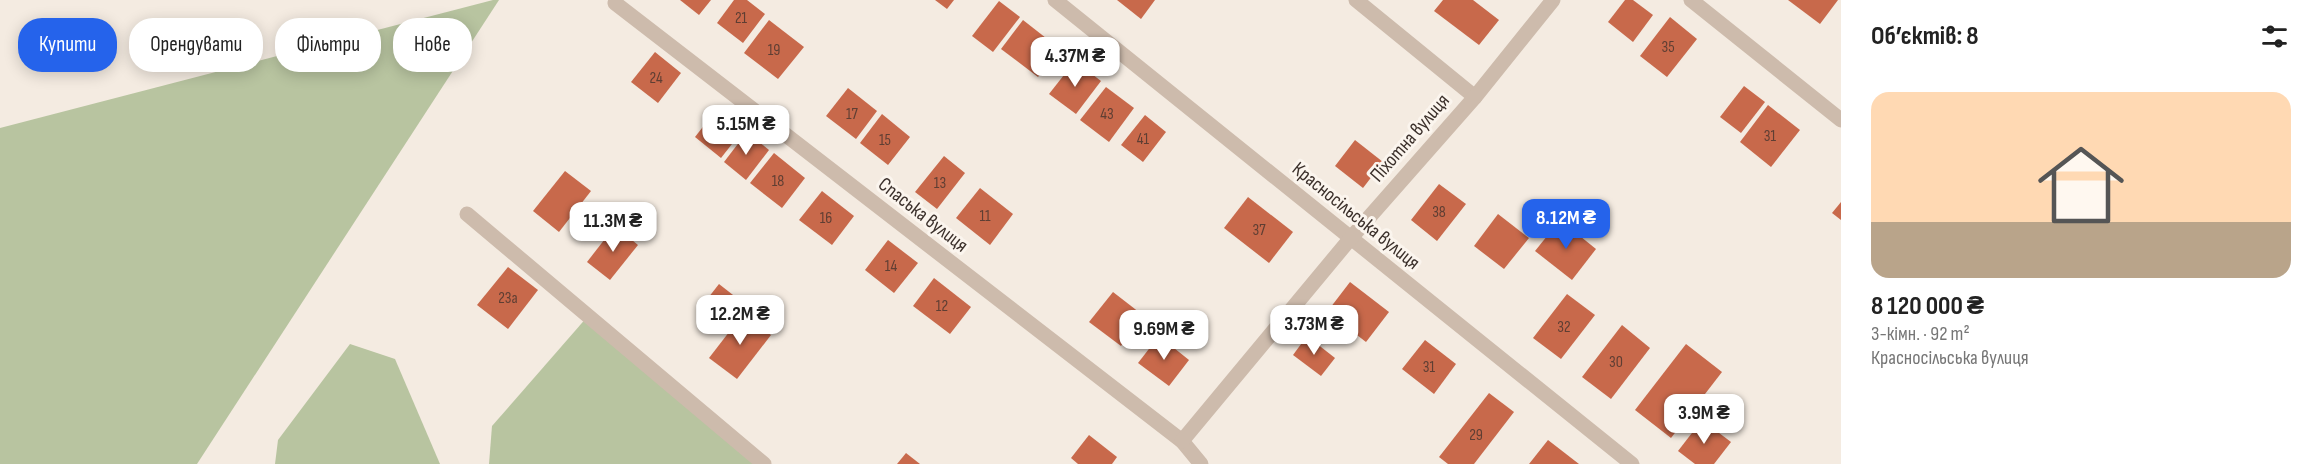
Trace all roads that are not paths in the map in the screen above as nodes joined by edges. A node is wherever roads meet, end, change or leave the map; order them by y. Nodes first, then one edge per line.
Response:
1 (1055, 0) edge
2 (1356, 0) edge
3 (1553, 0) edge
4 (1691, 0) edge
5 (615, 3) dead end
6 (1474, 97) junction
7 (1841, 120) edge
8 (467, 214) dead end
9 (1350, 239) junction
10 (1182, 441) junction
11 (764, 464) edge
12 (1201, 464) edge
13 (1632, 464) edge

1 - 9 street, Красносільська вулиця
2 - 6 street
3 - 6 street, Піхотна вулиця
4 - 7 street
5 - 10 street, Спаська вулиця
6 - 9 street, Піхотна вулиця
8 - 11 street
9 - 10 street, Піхотна вулиця
9 - 13 street, Красносільська вулиця
10 - 12 street, Спаська вулиця

